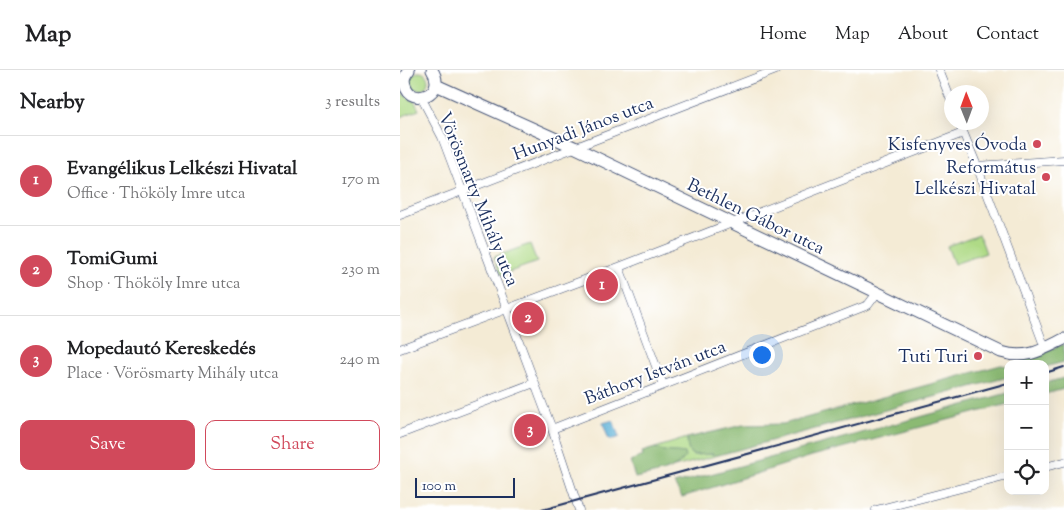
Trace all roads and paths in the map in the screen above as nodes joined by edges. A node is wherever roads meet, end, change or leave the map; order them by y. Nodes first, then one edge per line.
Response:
1 (409, 70) edge
2 (432, 70) edge
3 (776, 70) edge
4 (939, 70) edge
5 (402, 84) edge
6 (436, 85) junction
7 (945, 85) edge
8 (421, 97) junction
9 (962, 130) edge
10 (963, 133) junction
11 (574, 147) junction
12 (1064, 160) edge
13 (977, 166) junction
14 (462, 192) junction
15 (400, 215) edge
16 (730, 223) junction
17 (619, 267) junction
18 (877, 294) junction
19 (506, 309) junction
20 (1064, 339) edge
21 (1045, 348) junction
22 (400, 349) edge
23 (534, 383) junction
24 (662, 385) junction
25 (552, 429) junction
26 (400, 434) edge
27 (1064, 462) edge
28 (1049, 466) edge
29 (1004, 477) edge
30 (578, 510) edge
31 (876, 510) edge

1 - 5 street
2 - 6 street
3 - 11 street, Hunyadi János utca
4 - 7 street
5 - 8 street
6 - 8 street
6 - 11 street, Bethlen Gábor utca
8 - 14 street, Vörösmarty Mihály utca
9 - 10 street
10 - 13 street
10 - 16 street
11 - 14 street, Hunyadi János utca
11 - 16 street, Bethlen Gábor utca
12 - 13 street
13 - 21 street
14 - 15 street, Hunyadi János utca
14 - 19 street, Vörösmarty Mihály utca
16 - 17 street
16 - 18 street, Bethlen Gábor utca
17 - 19 street
17 - 24 street
18 - 21 street, Bethlen Gábor utca
18 - 24 street, Báthory István utca
19 - 22 street
19 - 23 street, Vörösmarty Mihály utca
20 - 21 street, Bethlen Gábor utca
23 - 25 street, Vörösmarty Mihály utca
23 - 26 street
24 - 25 street, Báthory István utca
25 - 30 street, Vörösmarty Mihály utca
27 - 28 street
29 - 31 street

